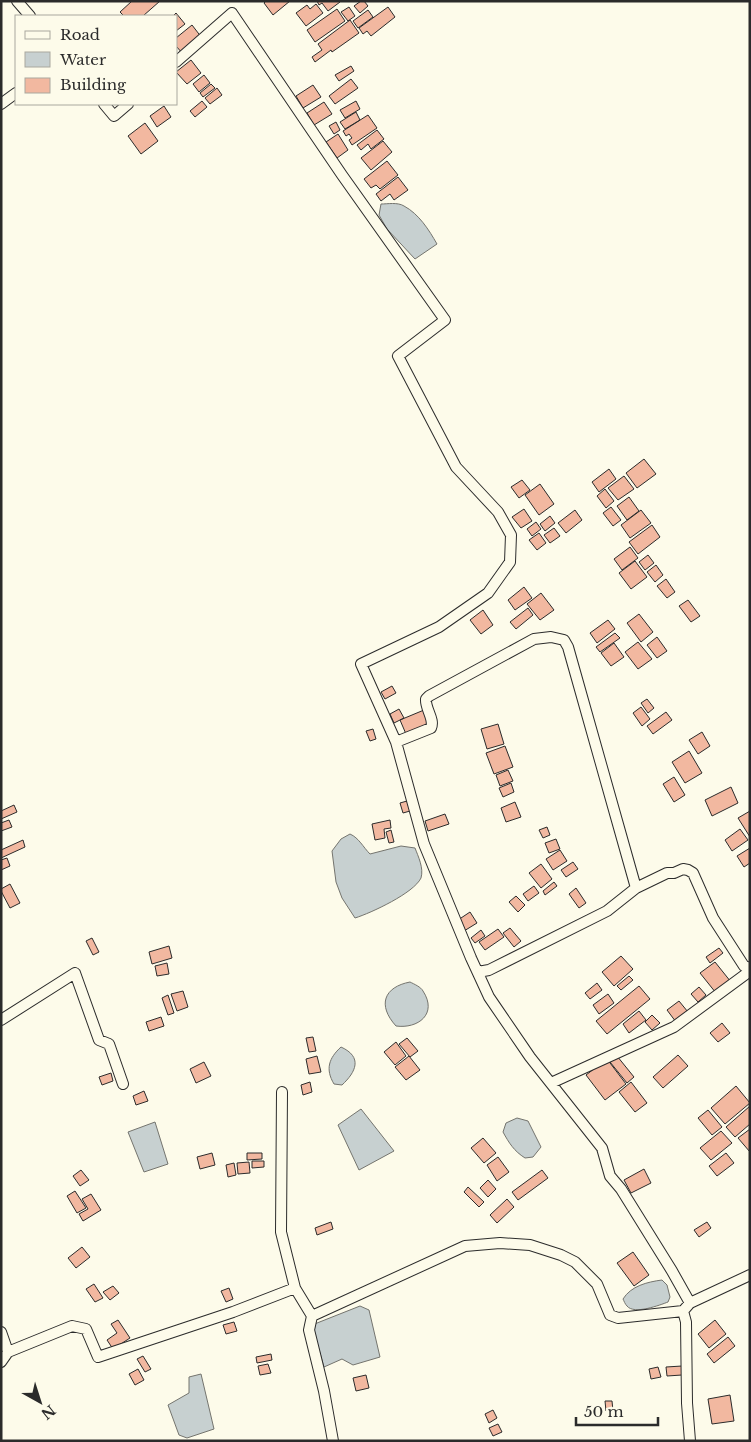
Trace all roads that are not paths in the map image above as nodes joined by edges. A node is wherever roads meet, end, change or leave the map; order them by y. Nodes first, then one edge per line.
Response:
1 (17, 1) edge
2 (29, 15) edge
3 (178, 60) edge
4 (15, 94) edge
5 (1, 104) edge
6 (105, 105) edge
7 (127, 105) edge
8 (396, 742) junction
9 (636, 888) junction
10 (750, 970) edge
11 (478, 972) junction
12 (1, 1020) edge
13 (551, 1083) junction
14 (123, 1084) dead end
15 (282, 1092) dead end
16 (750, 1275) edge
17 (295, 1288) junction
18 (687, 1307) junction
19 (312, 1316) junction
20 (1, 1332) edge
21 (8, 1352) junction
22 (1, 1362) edge
23 (333, 1441) edge
24 (690, 1441) edge

1 - 2 street
3 - 8 street
4 - 5 street
6 - 7 street
8 - 9 street
8 - 11 street
9 - 10 street
9 - 11 street
10 - 13 street
11 - 13 street
12 - 14 street
13 - 18 street
15 - 17 street
16 - 18 street
17 - 19 street
17 - 21 street
18 - 19 street
18 - 24 street
19 - 23 street
20 - 21 street
21 - 22 street

